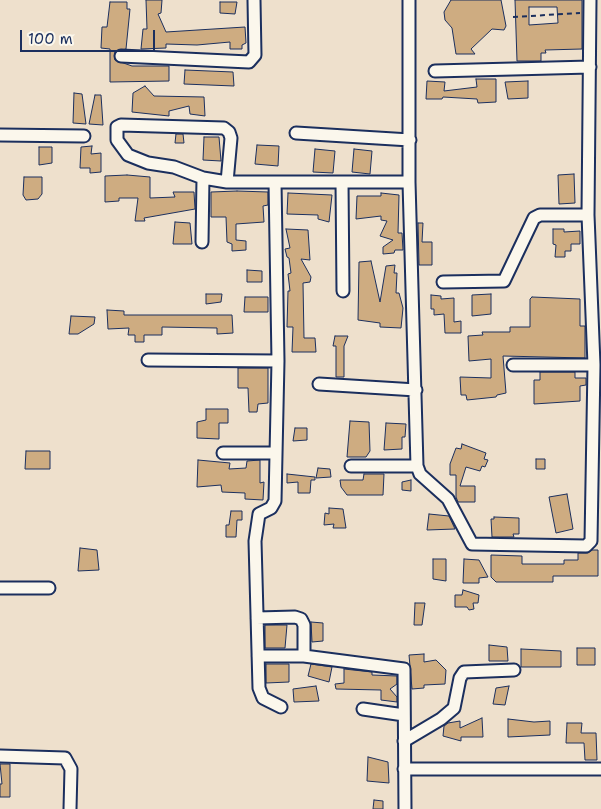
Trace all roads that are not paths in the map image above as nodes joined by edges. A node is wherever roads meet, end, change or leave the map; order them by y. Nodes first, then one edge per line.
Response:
1 (254, 0) edge
2 (409, 0) edge
3 (590, 0) edge
4 (121, 56) dead end
5 (590, 67) junction
6 (435, 71) dead end
7 (296, 133) dead end
8 (0, 135) edge
9 (84, 136) dead end
10 (410, 140) junction
11 (204, 178) junction
12 (227, 182) junction
13 (275, 182) junction
14 (342, 182) junction
15 (409, 182) junction
16 (588, 215) junction
17 (202, 242) dead end
18 (443, 282) dead end
19 (343, 291) dead end
20 (148, 360) dead end
21 (278, 361) junction
22 (513, 365) dead end
23 (594, 365) junction
24 (319, 384) dead end
25 (416, 390) junction
26 (224, 453) dead end
27 (275, 453) junction
28 (351, 466) dead end
29 (417, 466) junction
30 (0, 588) edge
31 (49, 588) dead end
32 (257, 618) junction
33 (258, 656) junction
34 (304, 656) junction
35 (514, 670) dead end
36 (282, 707) dead end
37 (363, 709) dead end
38 (404, 715) junction
39 (404, 741) junction
40 (0, 756) edge
41 (404, 769) junction
42 (601, 769) edge
43 (70, 809) edge
44 (405, 809) edge

1 - 4 street
2 - 10 street
3 - 5 street
5 - 6 street
5 - 16 street
7 - 10 street
8 - 9 street
10 - 15 street
11 - 12 street
11 - 12 street
11 - 17 street
12 - 13 street
13 - 14 street
13 - 21 street
14 - 15 street
14 - 19 street
15 - 25 street
16 - 18 street
16 - 23 street
20 - 21 street
21 - 27 street
22 - 23 street
23 - 29 street
24 - 25 street
25 - 29 street
26 - 27 street
27 - 32 street
28 - 29 street
30 - 31 street
32 - 33 street
32 - 34 street
33 - 34 street
33 - 36 street
34 - 38 street
35 - 39 street
37 - 38 street
38 - 39 street
39 - 41 street
40 - 43 street
41 - 42 street
41 - 44 street

